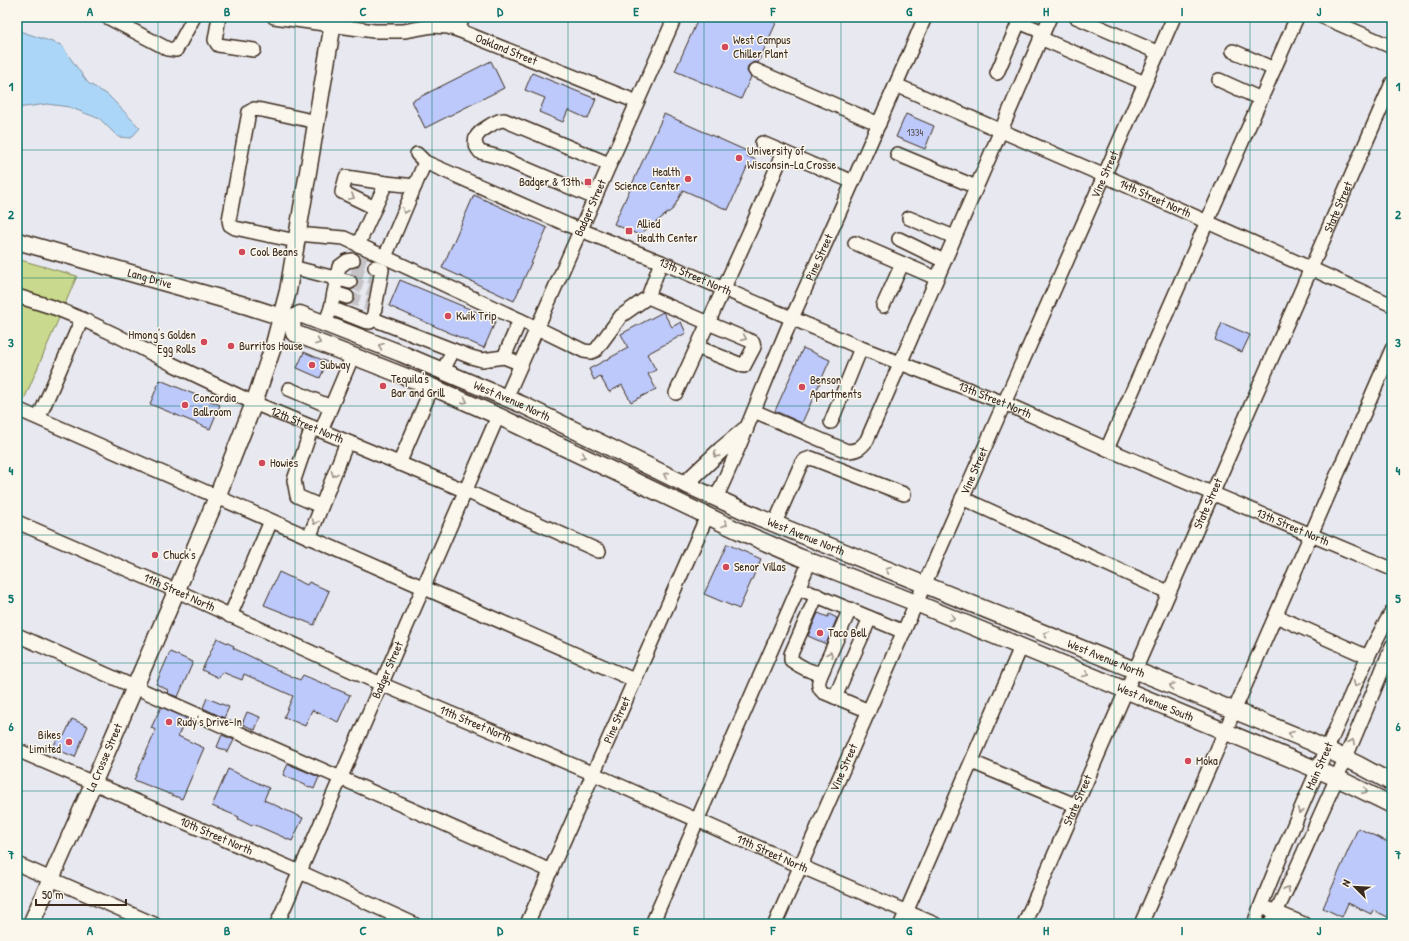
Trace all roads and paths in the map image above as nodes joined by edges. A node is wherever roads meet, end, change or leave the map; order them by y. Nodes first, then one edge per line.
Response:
1 (107, 17) edge
2 (194, 17) edge
3 (218, 17) edge
4 (274, 17) edge
5 (463, 17) edge
6 (675, 17) edge
7 (925, 17) edge
8 (1050, 17) edge
9 (1076, 17) edge
10 (1174, 17) edge
11 (1297, 17) edge
12 (1323, 17) edge
13 (1020, 19) edge
14 (333, 21) edge
15 (458, 30) junction
16 (1042, 35) junction
17 (1392, 47) edge
18 (254, 50) dead end
19 (1233, 51) dead end
20 (1158, 53) junction
21 (755, 70) dead end
22 (1274, 70) junction
23 (997, 72) dead end
24 (1218, 80) dead end
25 (1392, 83) edge
26 (1145, 84) junction
27 (896, 85) junction
28 (1261, 99) junction
29 (637, 102) junction
30 (317, 122) junction
31 (878, 124) junction
32 (1000, 130) junction
33 (762, 143) dead end
34 (783, 153) junction
35 (897, 154) dead end
36 (609, 164) junction
37 (1105, 176) junction
38 (853, 182) junction
39 (386, 183) junction
40 (415, 186) junction
41 (976, 187) junction
42 (595, 198) junction
43 (375, 208) junction
44 (909, 218) dead end
45 (1208, 222) junction
46 (581, 230) junction
47 (954, 237) junction
48 (297, 238) junction
49 (899, 239) dead end
50 (17, 241) edge
51 (855, 243) dead end
52 (358, 245) junction
53 (385, 257) junction
54 (944, 261) junction
55 (662, 262) junction
56 (902, 264) junction
57 (292, 267) junction
58 (1312, 268) junction
59 (936, 278) junction
60 (375, 281) dead end
61 (724, 289) junction
62 (334, 292) junction
63 (17, 296) edge
64 (347, 297) tunnel mouth
65 (648, 297) junction
66 (1392, 305) edge
67 (882, 306) dead end
68 (331, 308) junction
69 (372, 310) junction
70 (287, 318) junction
71 (792, 318) junction
72 (82, 320) junction
73 (520, 320) junction
74 (708, 323) junction
75 (326, 324) junction
76 (537, 328) junction
77 (408, 332) junction
78 (697, 347) junction
79 (860, 348) junction
80 (1392, 349) edge
81 (453, 350) junction
82 (400, 353) junction
83 (353, 355) junction
84 (504, 357) junction
85 (521, 364) junction
86 (899, 364) junction
87 (443, 372) junction
88 (432, 387) junction
89 (289, 389) dead end
90 (676, 393) dead end
91 (506, 398) junction
92 (254, 403) junction
93 (1004, 403) junction
94 (331, 407) junction
95 (17, 409) edge
96 (754, 411) junction
97 (498, 416) junction
98 (39, 418) junction
99 (831, 422) dead end
100 (316, 429) junction
101 (745, 430) junction
102 (818, 439) junction
103 (347, 442) junction
104 (1107, 449) junction
105 (811, 458) junction
106 (399, 464) junction
107 (685, 484) junction
108 (466, 491) junction
109 (1212, 493) junction
110 (904, 494) dead end
111 (217, 497) junction
112 (716, 498) junction
113 (962, 498) junction
114 (320, 506) junction
115 (707, 516) junction
116 (271, 521) junction
117 (17, 522) edge
118 (775, 523) junction
119 (1311, 534) junction
120 (309, 538) junction
121 (599, 551) dead end
122 (810, 561) junction
123 (1392, 569) edge
124 (924, 584) junction
125 (424, 588) junction
126 (798, 588) junction
127 (177, 591) junction
128 (1168, 592) junction
129 (817, 595) junction
130 (916, 603) junction
131 (850, 609) junction
132 (1392, 612) edge
133 (230, 616) junction
134 (1276, 616) junction
135 (870, 618) junction
136 (904, 632) junction
137 (17, 635) edge
138 (1392, 646) edge
139 (1021, 647) junction
140 (1368, 656) junction
141 (823, 670) junction
142 (1134, 670) junction
143 (634, 680) junction
144 (381, 684) junction
145 (135, 688) junction
146 (1125, 690) junction
147 (835, 697) junction
148 (869, 711) junction
149 (1235, 711) junction
150 (1226, 732) junction
151 (1327, 749) junction
152 (17, 750) edge
153 (1345, 758) junction
154 (972, 762) junction
155 (1318, 770) junction
156 (594, 774) junction
157 (341, 778) junction
158 (1337, 778) junction
159 (1392, 783) edge
160 (94, 784) junction
161 (1075, 805) junction
162 (1392, 805) edge
163 (696, 820) junction
164 (17, 864) edge
165 (800, 866) junction
166 (551, 870) junction
167 (300, 872) junction
168 (51, 879) junction
169 (1261, 905) junction
170 (1276, 911) junction
171 (904, 918) edge
172 (31, 924) edge
173 (154, 924) edge
174 (277, 924) edge
175 (414, 924) edge
176 (527, 924) edge
177 (652, 924) edge
178 (775, 924) edge
179 (935, 924) edge
180 (1024, 924) edge
181 (1141, 924) edge
182 (1255, 924) edge
183 (1270, 924) edge
184 (1304, 924) edge

1 - 2 street
3 - 18 street
4 - 14 street, Oakland Street
5 - 15 street
6 - 29 street, Badger Street
7 - 27 street, Pine Street
8 - 16 street
9 - 20 street
10 - 20 street, Vine Street
11 - 22 street
12 - 17 street
13 - 16 street
13 - 23 street
14 - 15 street, Oakland Street
14 - 30 main road, La Crosse Street
15 - 29 street, Oakland Street
16 - 26 street
16 - 32 street
19 - 22 street
20 - 26 street, Vine Street
21 - 31 street
22 - 28 street
24 - 28 street
25 - 58 street, State Street
26 - 37 street, Vine Street
27 - 31 street, Pine Street
27 - 32 street, 14th Street North
28 - 45 street
29 - 36 street, Badger Street
30 - 48 main road, La Crosse Street
30 - 48 street
31 - 38 street, Pine Street
32 - 37 street, 14th Street North
32 - 41 street
33 - 34 street
34 - 38 street
34 - 61 street
35 - 41 street
36 - 42 street, Badger Street
36 - 42 street
37 - 45 street, 14th Street North
37 - 93 street, Vine Street
38 - 71 street, Pine Street
39 - 40 street
39 - 43 street
39 -> 43 street
40 - 46 street
40 -> 53 street
41 - 47 street
42 - 46 street, Badger Street
43 - 52 street
44 - 47 street
45 - 58 street, 14th Street North
45 - 104 street
46 - 55 street, 13th Street North
46 - 76 street, Badger Street
47 - 54 street
48 - 52 street
48 - 57 main road, La Crosse Street
49 - 54 street
50 - 70 main road, Lang Drive
51 - 56 street
52 - 53 street
53 - 73 street
54 - 59 street
55 - 61 street, 13th Street North
55 - 65 street
56 - 59 street
56 - 67 street
57 - 62 street
57 - 70 main road, La Crosse Street
58 - 66 street, 14th Street North
58 - 109 street, State Street
59 - 86 street
60 - 69 street
61 - 71 street, 13th Street North
61 - 74 street
62 - 64 street
62 - 68 street
63 - 72 street, 12th Street North
65 - 74 street
65 - 76 street
68 - 69 street
68 - 75 street
69 - 77 street
70 - 75 main road, West Avenue North
70 -> 83 main road, West Avenue North
70 - 92 main road, La Crosse Street
71 - 79 street, 13th Street North
71 - 96 street, Pine Street
72 - 92 street, 12th Street North
72 - 98 street
73 - 76 street
73 - 84 street
74 - 78 street
74 -> 78 street
82 -> 75 main road, West Avenue North
76 - 85 street, Badger Street
77 - 81 street
77 - 82 street
78 - 90 street
79 - 86 street, 13th Street North
79 - 99 street
80 - 119 street
81 - 84 street
81 - 87 street
82 - 87 main road, West Avenue North
83 - 88 main road, West Avenue North
83 - 94 street
84 - 85 street
85 - 91 street, Badger Street
86 - 93 street, 13th Street North
86 - 102 street
87 - 91 main road, West Avenue North
88 -> 97 main road, West Avenue North
88 - 106 street
89 - 94 street
107 -> 91 main road, West Avenue North
92 - 100 street, 12th Street North
92 - 111 main road, La Crosse Street
93 - 104 street, 13th Street North
93 - 113 street, Vine Street
94 - 100 street
95 - 98 street
96 - 101 street, Pine Street
96 - 102 street
97 - 108 street, Badger Street
97 -> 115 main road, West Avenue North
98 - 111 street
100 - 103 street, 12th Street North
100 - 114 street
101 -> 107 main road
101 - 112 street, Pine Street
102 - 105 street
103 - 106 street, 12th Street North
103 -> 114 street
104 - 109 street, 13th Street North
105 - 110 street
105 - 118 street
106 - 108 street, 12th Street North
107 - 112 main road, West Avenue North
108 - 121 street, 12th Street North
108 - 125 street, Badger Street
109 - 119 street, 13th Street North
109 - 128 street, State Street
111 - 116 street
111 - 127 main road, La Crosse Street
112 - 118 main road, West Avenue North
113 - 124 street, Vine Street
113 - 128 street
114 -> 120 street
115 -> 122 main road, West Avenue North
115 - 143 street, Pine Street
116 - 120 street
116 - 133 street
117 - 127 street, 11th Street North
124 -> 118 main road, West Avenue North
119 - 123 street, 13th Street North
119 - 134 street
120 - 125 street
122 - 126 street
122 - 130 main road, West Avenue North
124 - 130 street, Vine Street
142 -> 124 main road, West Avenue North
125 - 143 street
125 - 144 street, Badger Street
126 - 129 street
126 - 163 street
127 - 133 street, 11th Street North
127 - 145 main road, La Crosse Street
128 - 142 street, State Street
129 - 131 street
129 - 141 street
130 - 136 street, Vine Street
130 -> 139 main road, West Avenue South
131 - 135 street
141 -> 131 street
132 - 140 street, Main Street
133 - 144 street, 11th Street North
134 - 140 street
134 - 149 street
135 - 136 street
135 - 147 street
136 - 148 street, Vine Street
137 - 145 street
153 -> 138 street
139 -> 146 main road, West Avenue South
139 - 154 street
140 -> 151 street, Main Street
141 - 147 street
142 - 146 street, State Street
149 -> 142 main road, West Avenue North
143 - 156 street, Pine Street
144 - 156 street, 11th Street North
144 - 157 street, Badger Street
145 - 157 street
145 - 160 main road, La Crosse Street
146 - 150 main road, West Avenue South
146 - 161 street, State Street
147 - 148 street
148 - 165 street, Vine Street
149 - 150 street
151 -> 149 main road, West Avenue North
150 - 155 main road, West Avenue South
150 - 181 street
151 - 153 main road
151 - 155 street, Main Street
152 - 160 street, 10th Street North
153 - 158 street
153 - 159 main road
154 - 161 street
154 - 171 street
155 - 158 main road, West Avenue South
155 -> 169 street, Main Street
156 - 163 street, 11th Street North
156 - 166 street, Pine Street
157 - 166 street
157 - 167 street, Badger Street
158 -> 162 main road, West Avenue South
170 -> 158 street
160 - 167 street, 10th Street North
160 - 168 main road, La Crosse Street
161 - 180 street, State Street
163 - 165 street, 11th Street North
163 - 177 street
164 - 168 street
165 - 171 street, 11th Street North
165 - 178 street, Vine Street
166 - 176 street, Pine Street
167 - 174 street, Badger Street
167 - 175 street, 10th Street North
168 - 172 main road, La Crosse Street
168 - 173 street
169 - 170 street
169 - 182 street, Main Street
170 - 183 street
170 - 184 street
171 - 179 street, 11th Street North

